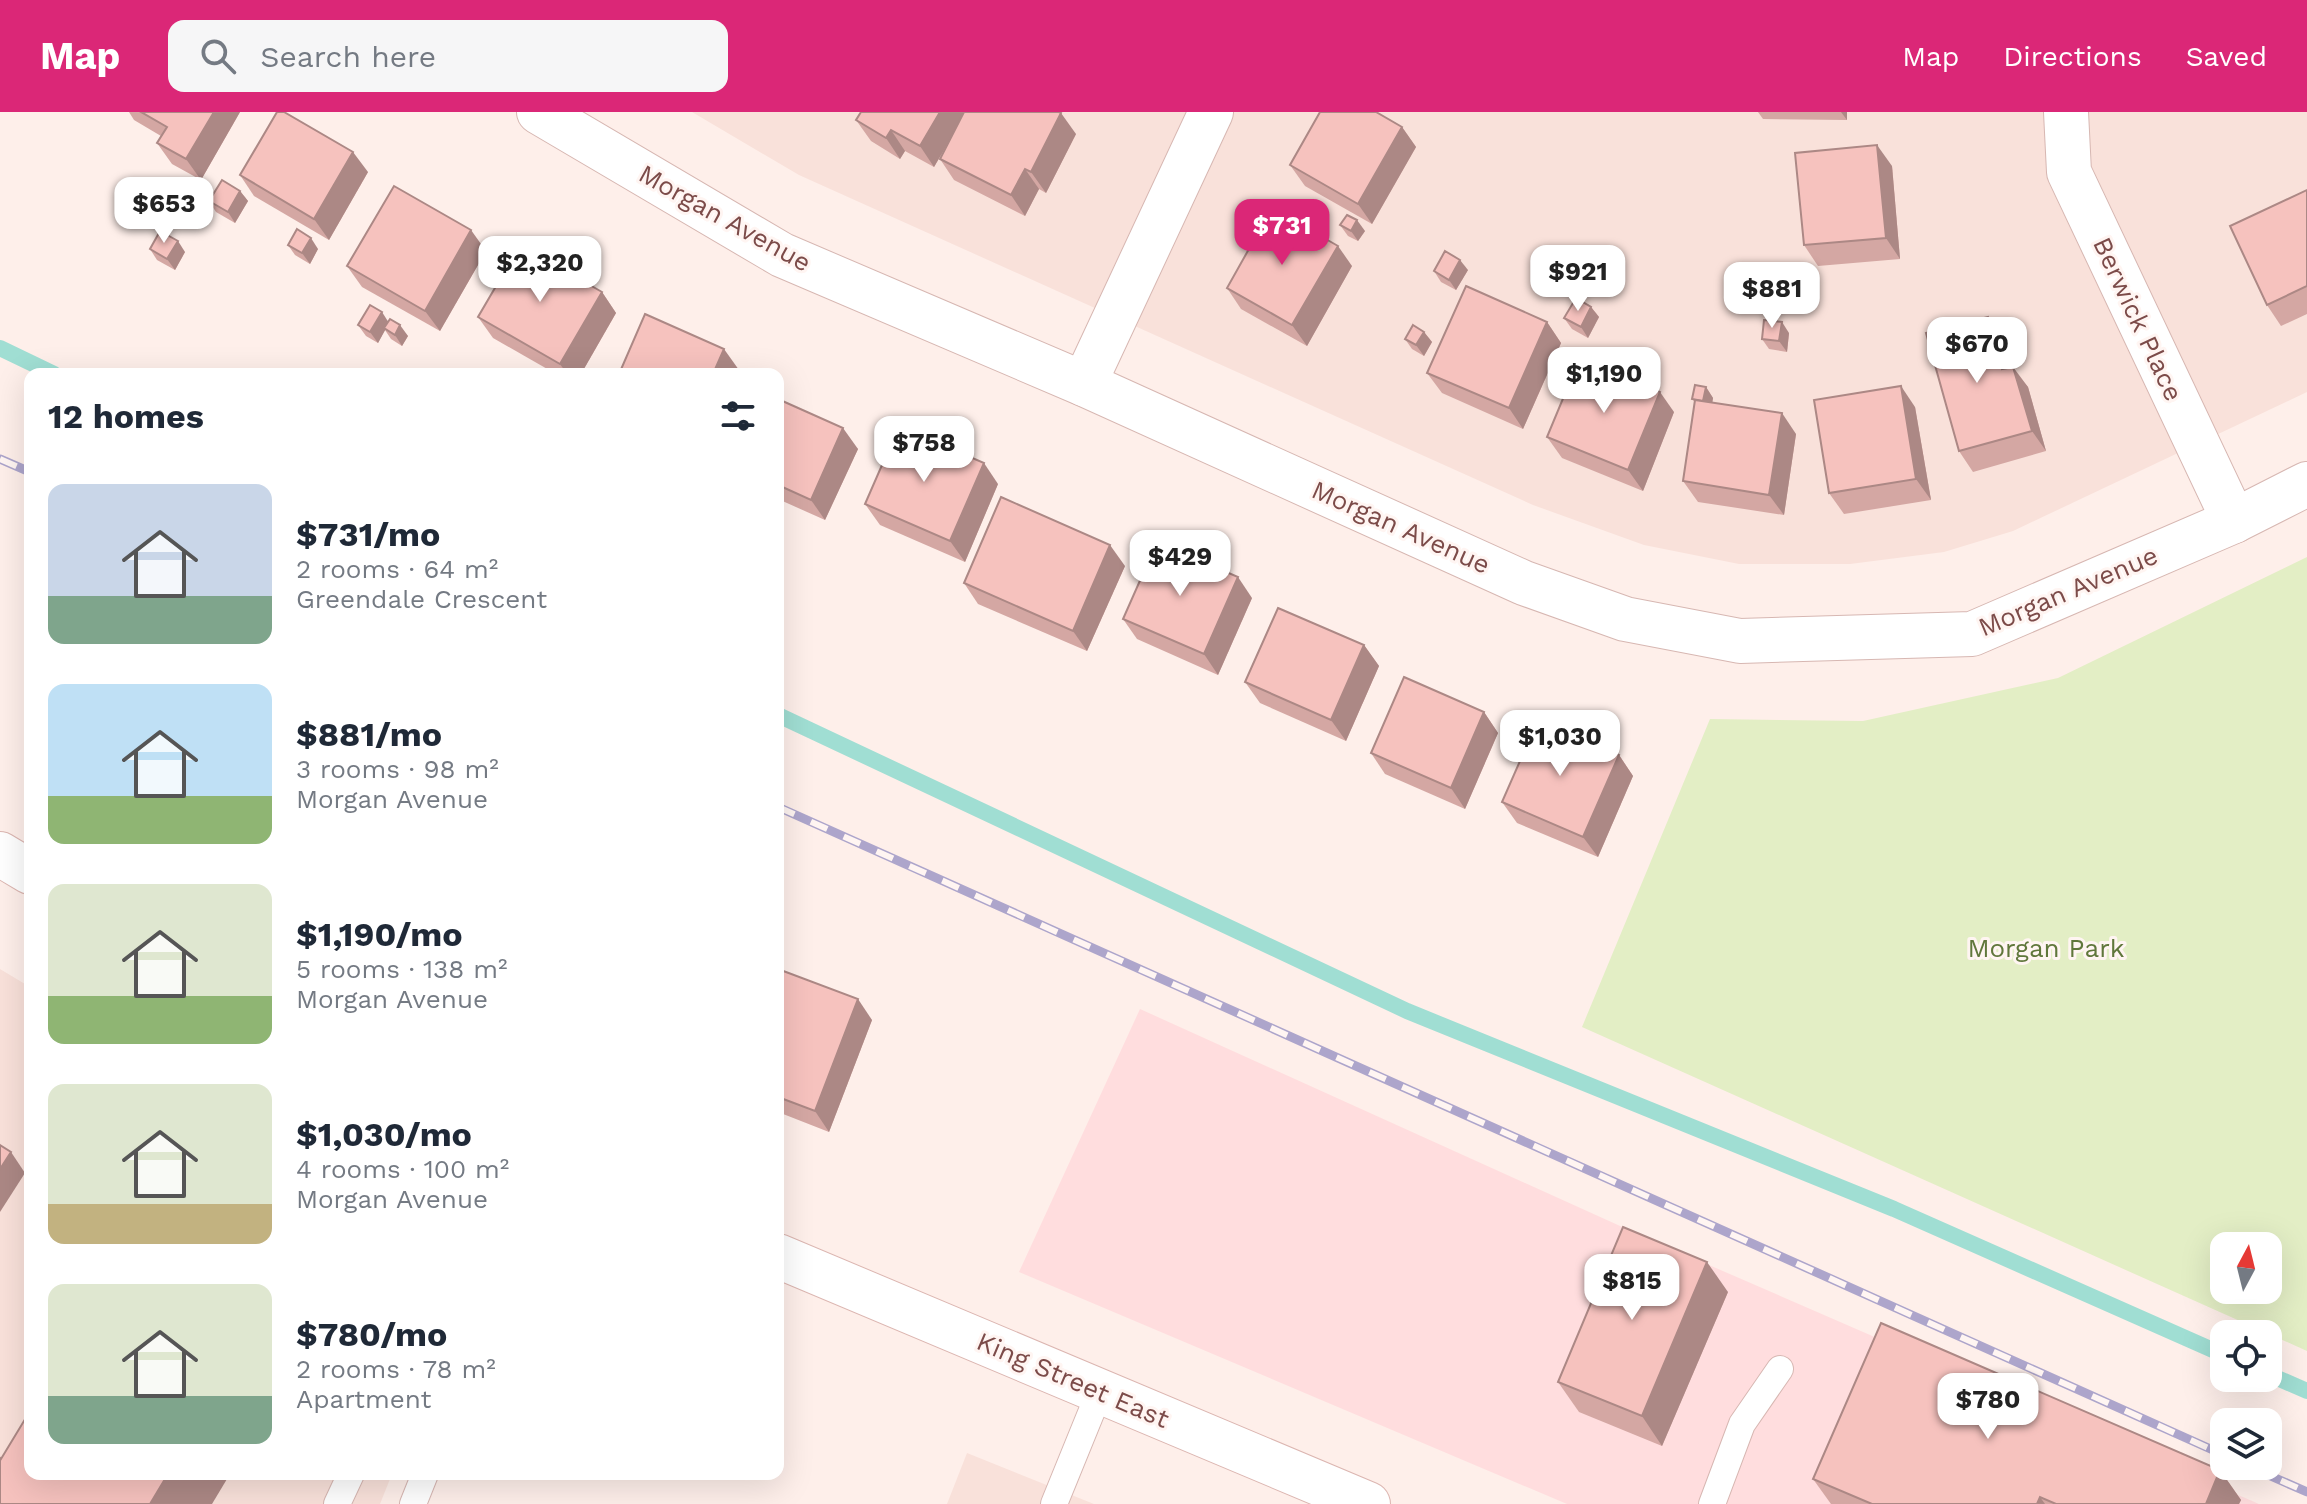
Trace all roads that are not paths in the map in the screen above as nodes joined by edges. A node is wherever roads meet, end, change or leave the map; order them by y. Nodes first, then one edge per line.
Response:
1 (539, 112) edge
2 (1211, 112) edge
3 (2066, 112) edge
4 (1084, 384) junction
5 (2307, 484) edge
6 (2234, 521) junction
7 (0, 854) edge
8 (24, 868) edge
9 (784, 1259) edge
10 (1780, 1369) dead end
11 (1100, 1391) junction
12 (348, 1480) edge
13 (423, 1480) edge
14 (337, 1504) edge
15 (413, 1504) edge
16 (1054, 1504) edge
17 (1368, 1504) edge
18 (1712, 1504) edge

1 - 4 street, Morgan Avenue
2 - 4 street
3 - 6 street, Berwick Place
4 - 6 street, Morgan Avenue
5 - 6 street, Morgan Avenue
7 - 8 street
9 - 11 street, King Street East
10 - 18 lane
11 - 16 lane
11 - 17 street, King Street East
12 - 14 lane
13 - 15 lane

